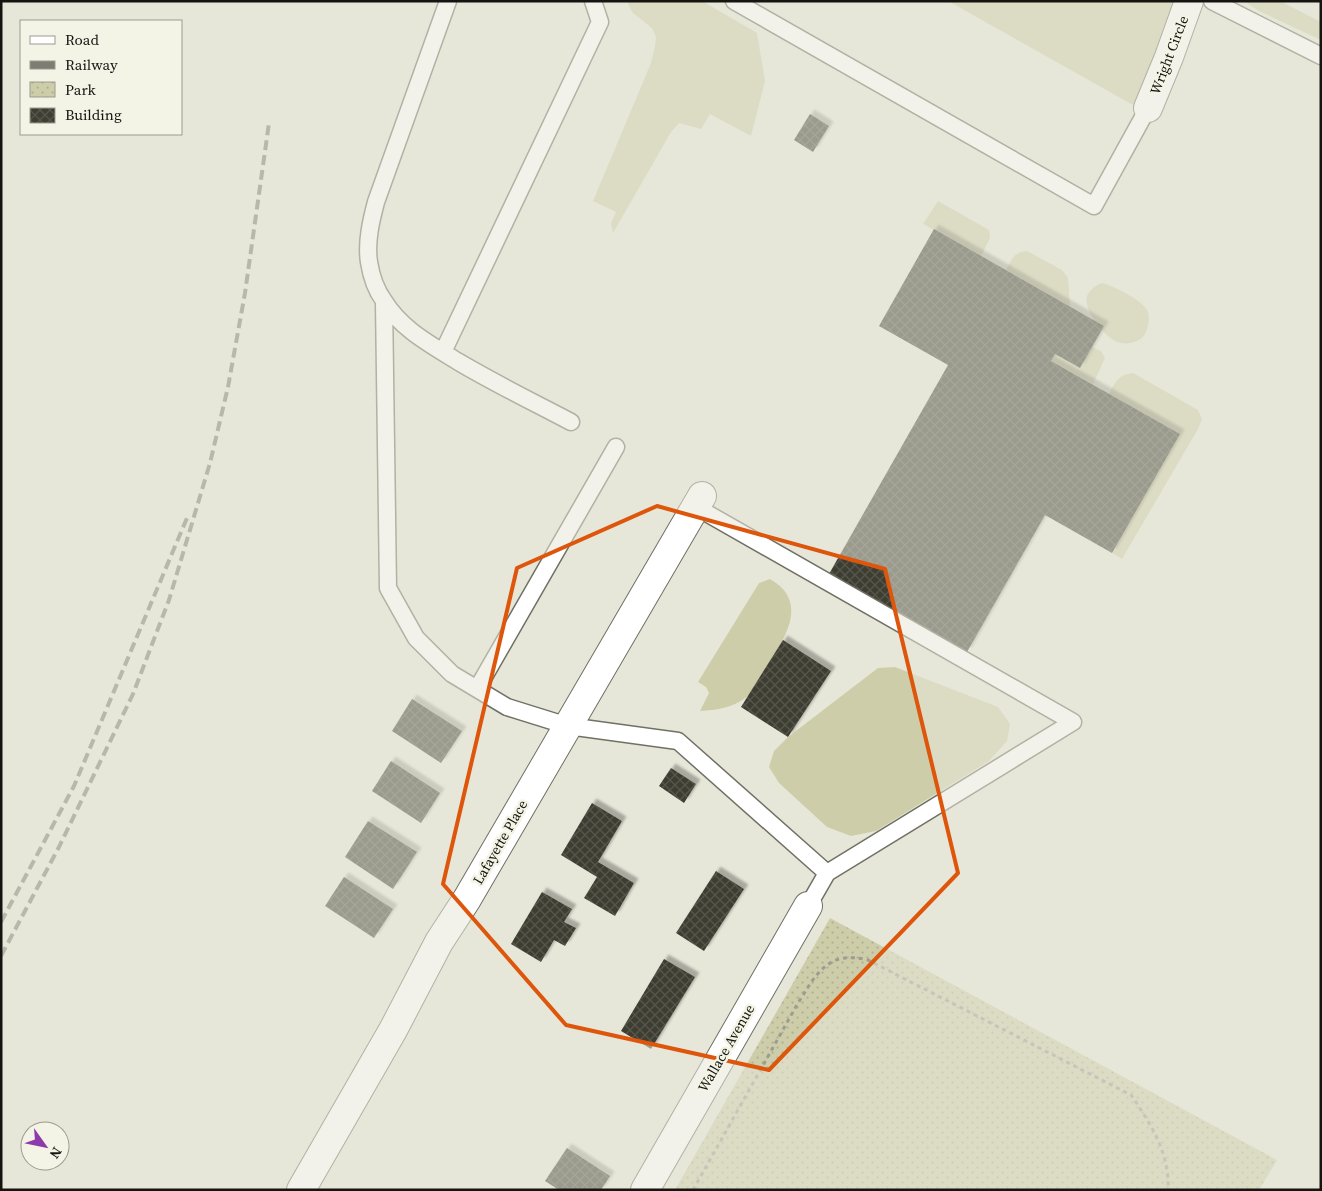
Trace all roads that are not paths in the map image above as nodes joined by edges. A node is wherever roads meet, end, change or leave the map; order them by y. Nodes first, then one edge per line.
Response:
1 (448, 1) edge
2 (593, 1) edge
3 (734, 1) edge
4 (1189, 1) edge
5 (1212, 1) edge
6 (1321, 56) edge
7 (1148, 108) joint
8 (384, 302) junction
9 (443, 352) junction
10 (571, 422) dead end
11 (616, 447) dead end
12 (699, 501) joint
13 (477, 689) junction
14 (568, 726) junction
15 (827, 873) junction
16 (808, 906) joint
17 (301, 1190) edge
18 (645, 1190) edge

1 - 8 lane
2 - 9 lane
3 - 7 lane
4 - 7 street, Wright Circle
5 - 6 lane
8 - 9 lane
8 - 13 lane
9 - 10 lane
11 - 13 lane
12 - 14 street, Lafayette Place
12 - 15 lane
13 - 14 lane
14 - 15 lane
14 - 17 street, Lafayette Place
15 - 16 lane
16 - 18 street, Wallace Avenue

